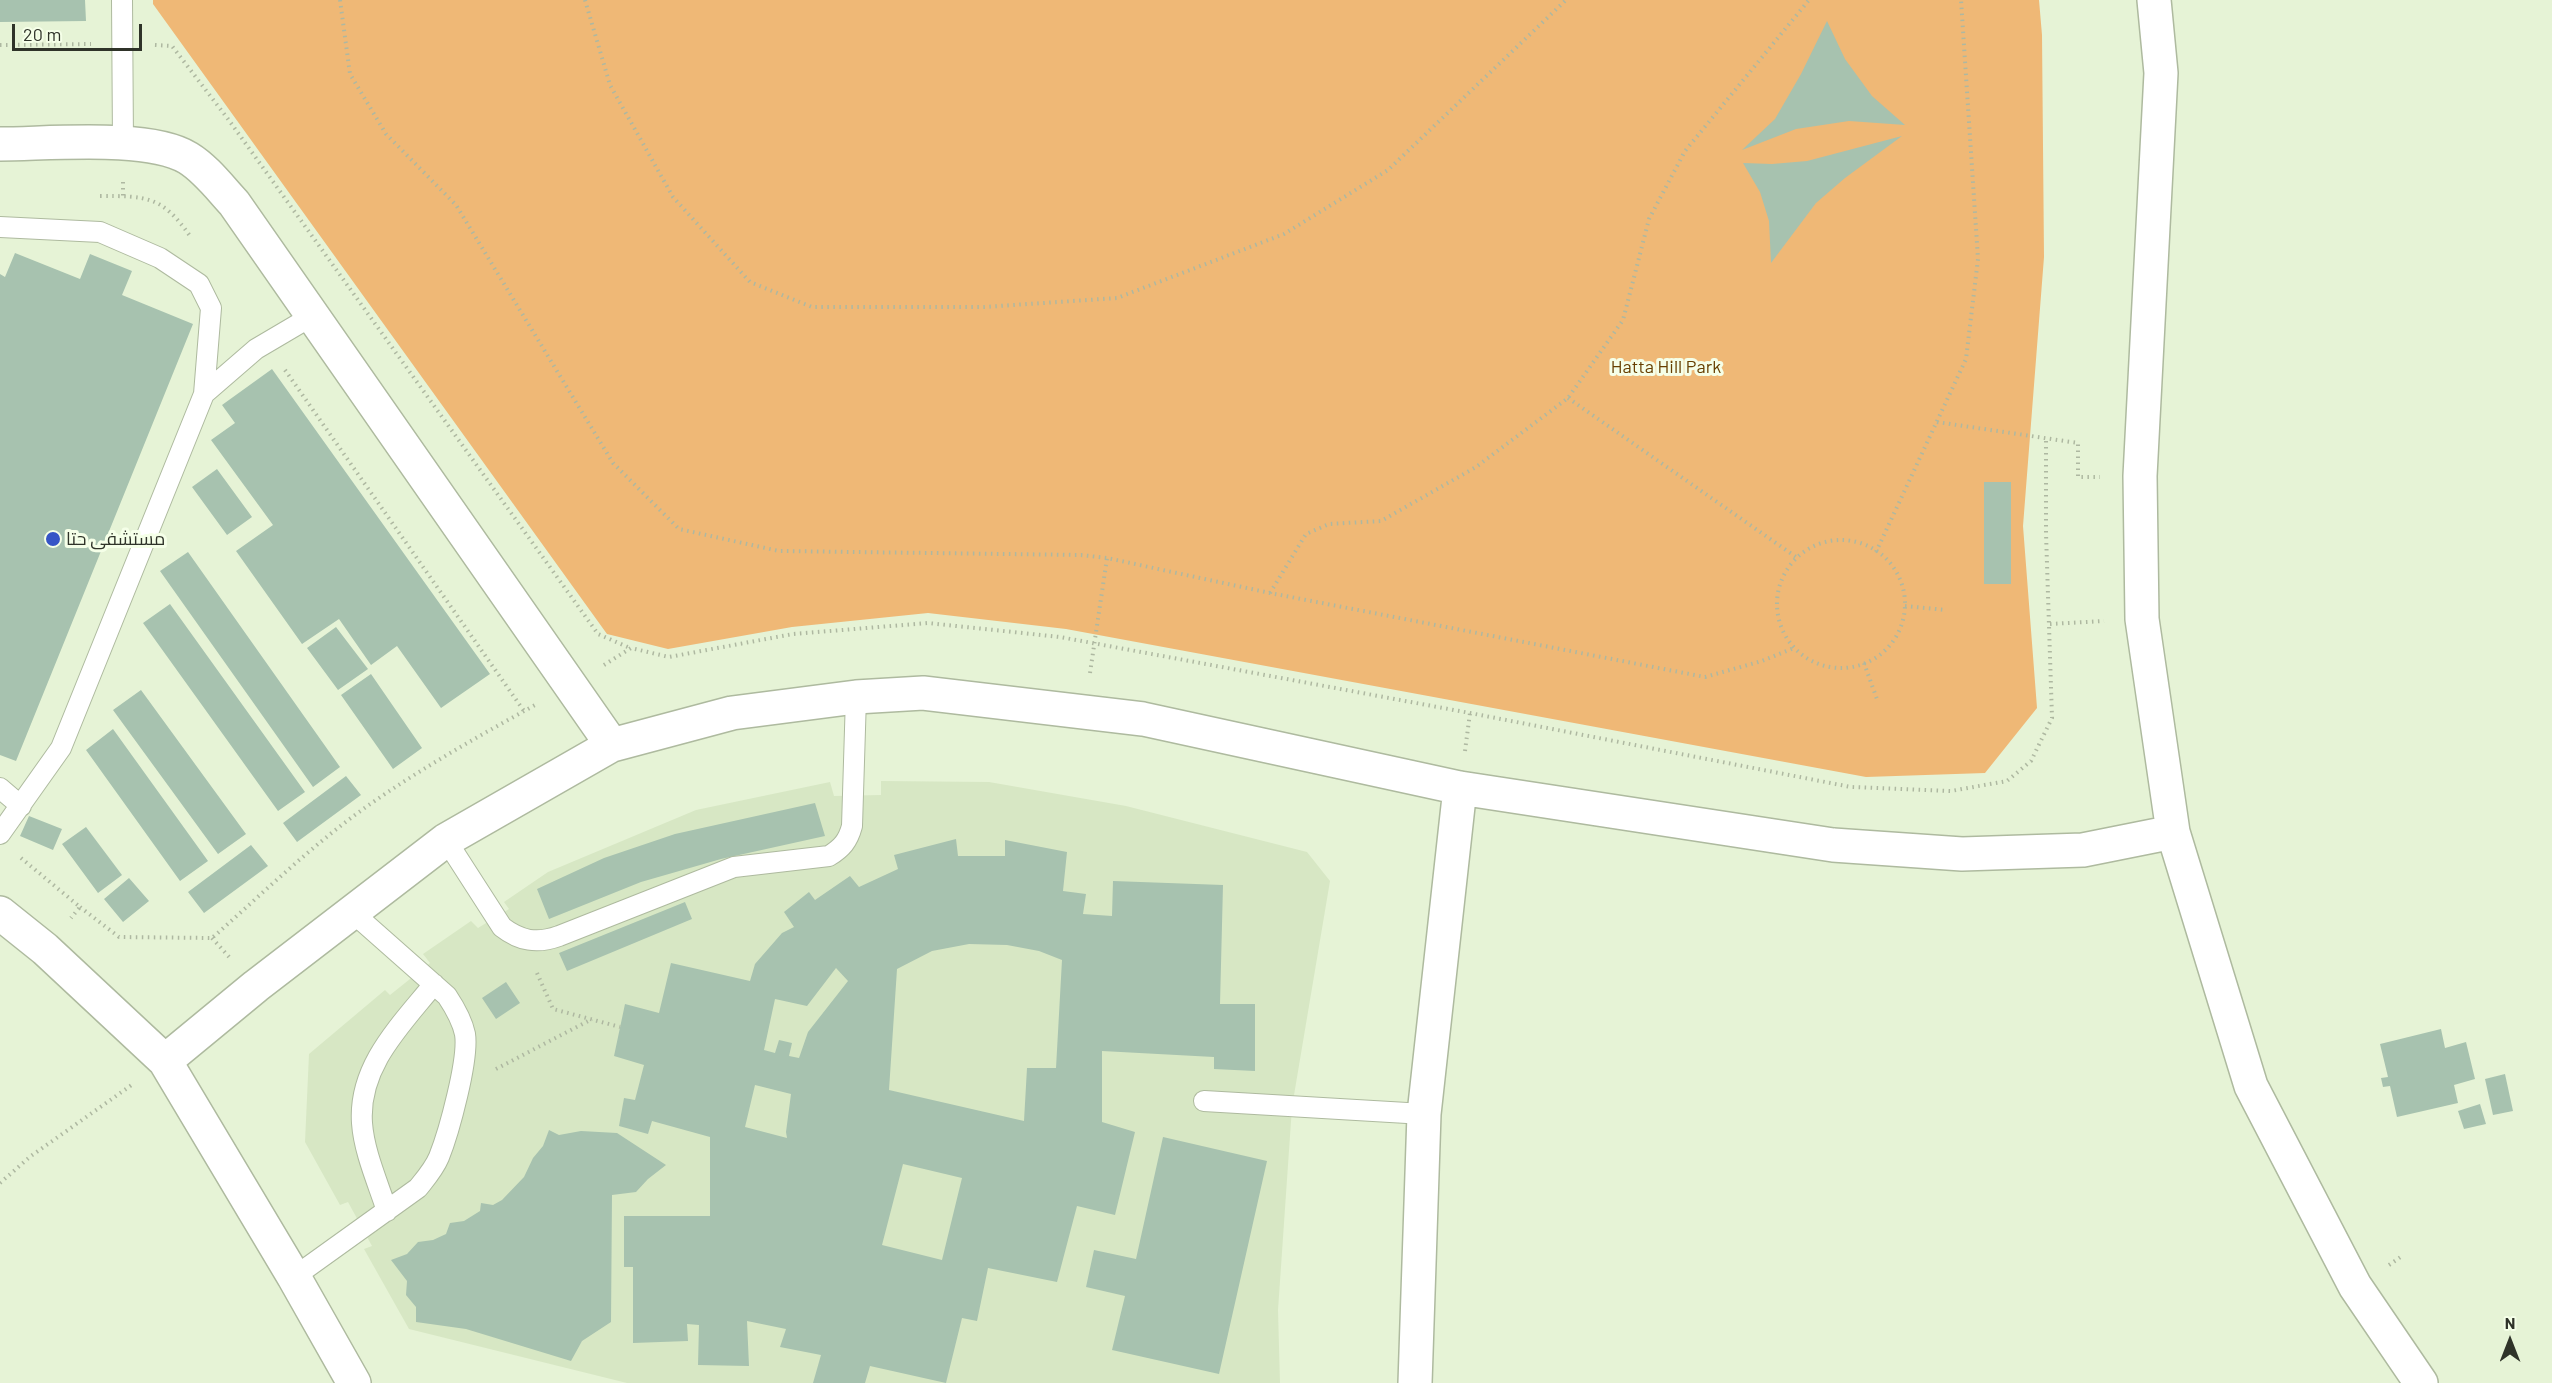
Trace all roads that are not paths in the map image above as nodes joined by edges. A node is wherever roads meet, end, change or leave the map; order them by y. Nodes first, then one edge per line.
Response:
1 (122, 0) edge
2 (2154, 0) edge
3 (123, 143) junction
4 (0, 144) edge
5 (0, 226) edge
6 (312, 316) junction
7 (204, 394) junction
8 (856, 697) junction
9 (612, 745) junction
10 (0, 788) edge
11 (1460, 788) junction
12 (21, 806) junction
13 (2173, 832) junction
14 (0, 834) edge
15 (446, 840) junction
16 (352, 912) junction
17 (0, 913) edge
18 (434, 984) junction
19 (165, 1061) junction
20 (1204, 1101) dead end
21 (1424, 1113) junction
22 (387, 1211) junction
23 (294, 1277) junction
24 (354, 1383) edge
25 (1416, 1383) edge
26 (2421, 1383) edge

1 - 3 lane
2 - 13 street
3 - 4 street
3 - 6 street
5 - 7 lane
6 - 7 lane
6 - 9 street
7 - 12 lane
8 - 9 street
8 - 11 street
8 - 15 lane
9 - 15 street
10 - 12 lane
11 - 13 street
11 - 21 street
12 - 14 lane
13 - 26 street
15 - 16 street
16 - 18 lane
16 - 19 street
17 - 19 street
18 - 22 lane
18 - 22 lane
19 - 23 street
20 - 21 lane
21 - 25 street
22 - 23 lane
23 - 24 street

